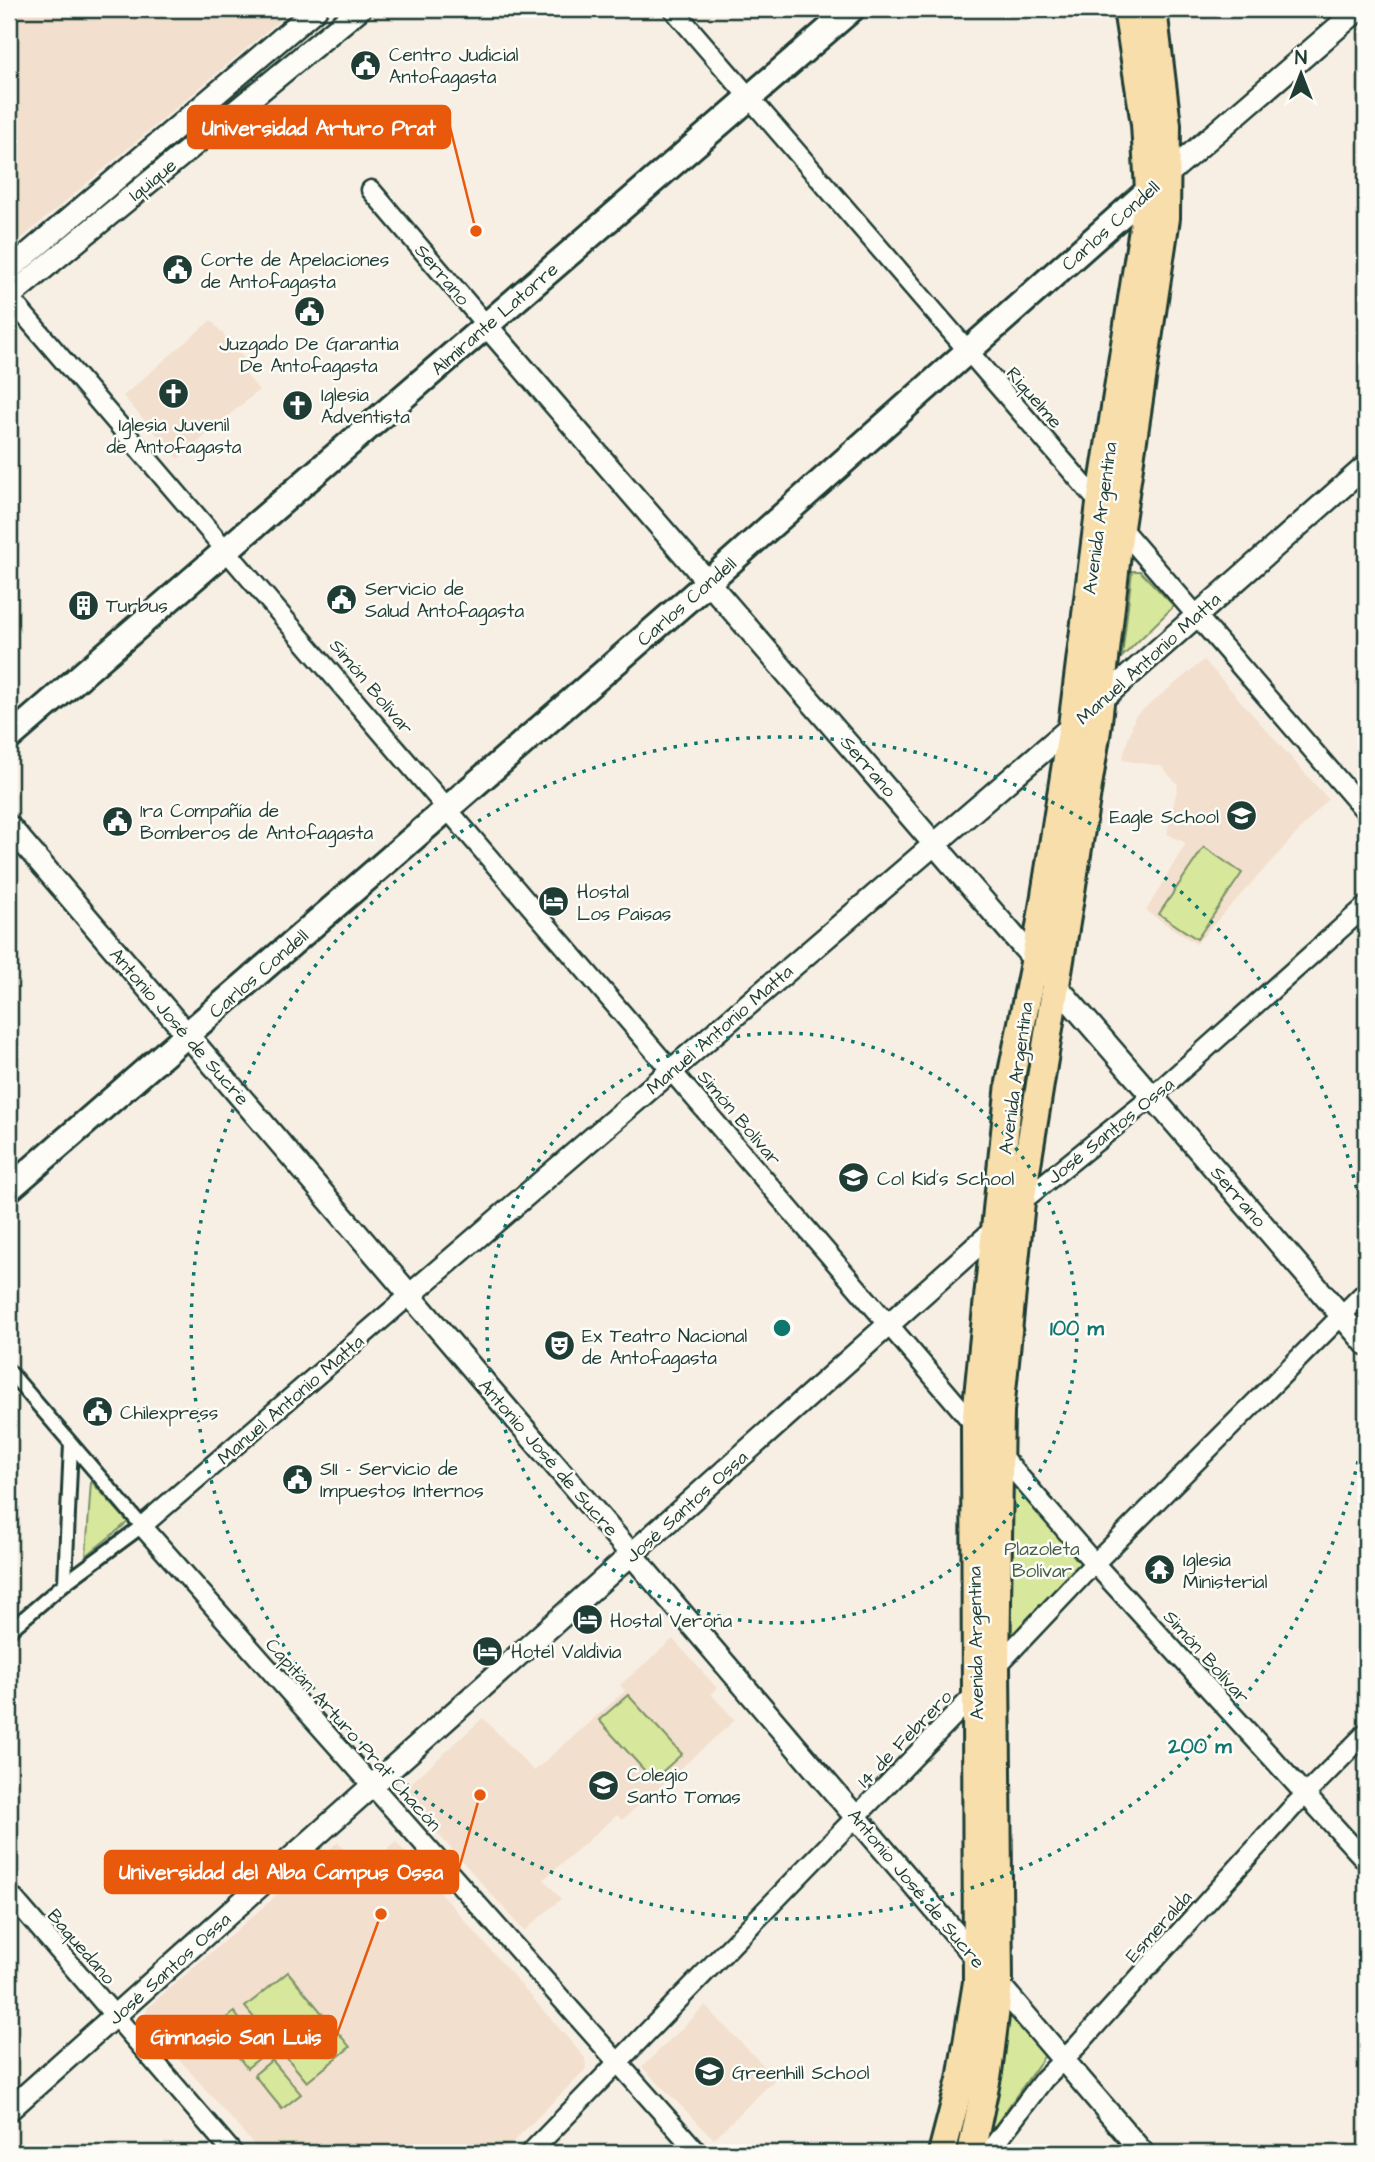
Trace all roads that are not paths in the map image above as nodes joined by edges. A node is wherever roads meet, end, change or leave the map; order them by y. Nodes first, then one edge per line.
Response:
1 (316, 9) edge
2 (360, 9) edge
3 (673, 9) edge
4 (852, 9) edge
5 (1127, 9) edge
6 (1153, 9) edge
7 (1359, 9) edge
8 (751, 96) junction
9 (1159, 182) junction
10 (371, 190) dead end
11 (9, 270) edge
12 (9, 297) edge
13 (486, 325) junction
14 (968, 352) junction
15 (1366, 466) edge
16 (1100, 504) junction
17 (1120, 527) junction
18 (228, 548) junction
19 (710, 581) junction
20 (1197, 614) junction
21 (1102, 699) junction
22 (1072, 726) junction
23 (9, 738) edge
24 (447, 809) junction
25 (1366, 812) edge
26 (9, 826) edge
27 (935, 843) junction
28 (1366, 906) edge
29 (1035, 958) junction
30 (1055, 982) junction
31 (187, 1034) junction
32 (672, 1069) junction
33 (1153, 1096) junction
34 (9, 1189) edge
35 (1021, 1202) junction
36 (997, 1229) junction
37 (1366, 1291) edge
38 (410, 1295) junction
39 (1341, 1316) junction
40 (889, 1325) junction
41 (1366, 1344) edge
42 (9, 1371) edge
43 (975, 1425) junction
44 (71, 1444) junction
45 (999, 1452) junction
46 (142, 1527) junction
47 (632, 1555) junction
48 (1095, 1564) junction
49 (65, 1583) junction
50 (9, 1631) edge
51 (996, 1666) junction
52 (977, 1693) junction
53 (1366, 1732) edge
54 (372, 1786) junction
55 (1305, 1795) junction
56 (856, 1817) junction
57 (1366, 1861) edge
58 (9, 1893) edge
59 (977, 1959) junction
60 (999, 1984) junction
61 (114, 2016) junction
62 (1062, 2059) junction
63 (618, 2063) junction
64 (9, 2110) edge
65 (233, 2153) edge
66 (530, 2153) edge
67 (698, 2153) edge
68 (942, 2153) edge
69 (971, 2153) edge
70 (988, 2153) edge
71 (1143, 2153) edge

1 - 11 street, Iquique
2 - 12 street, Iquique
3 - 8 street, Riquelme
4 - 8 main road, Almirante Latorre
5 - 9 main road, Avenida Argentina
6 - 9 main road, Avenida Argentina
7 - 9 street, Carlos Condell
8 - 13 main road, Almirante Latorre
8 - 14 street, Riquelme
9 - 14 main road, Carlos Condell
9 - 16 main road, Avenida Argentina
9 - 17 main road, Avenida Argentina
10 - 13 street, Serrano
12 - 18 street, Simón Bolívar
13 - 18 main road, Almirante Latorre
13 - 19 street, Serrano
14 - 16 street, Riquelme
14 - 19 main road, Carlos Condell
15 - 20 street, Manuel Antonio Matta
16 - 17 street, Riquelme
16 - 22 main road, Avenida Argentina
17 - 20 street, Riquelme
17 - 21 main road, Avenida Argentina
18 - 23 main road, Almirante Latorre
18 - 24 street, Simón Bolívar
19 - 24 main road, Carlos Condell
19 - 27 street, Serrano
20 - 21 street, Manuel Antonio Matta
20 - 25 street, Riquelme
21 - 22 street, Manuel Antonio Matta
21 - 30 main road, Avenida Argentina
22 - 27 street, Manuel Antonio Matta
22 - 29 main road, Avenida Argentina
24 - 31 main road, Carlos Condell
24 - 32 street, Simón Bolívar
26 - 31 street, Antonio José de Sucre
27 - 29 street, Serrano
27 - 32 street, Manuel Antonio Matta
28 - 33 street, José Santos Ossa
29 - 30 street, Serrano
29 - 36 main road, Avenida Argentina
30 - 33 street, Serrano
30 - 35 main road, Avenida Argentina
31 - 34 main road, Carlos Condell
31 - 38 street, Antonio José de Sucre
32 - 38 street, Manuel Antonio Matta
32 - 40 street, Simón Bolívar
33 - 35 street, José Santos Ossa
33 - 39 street, Serrano
35 - 36 street, José Santos Ossa
35 - 45 main road, Avenida Argentina
36 - 40 street, José Santos Ossa
36 - 43 main road, Avenida Argentina
37 - 39 street, 14 de Febrero
38 - 46 street, Manuel Antonio Matta
38 - 47 street, Antonio José de Sucre
39 - 41 street, Serrano
39 - 48 street, 14 de Febrero
40 - 43 street, Simón Bolívar
40 - 47 street, José Santos Ossa
42 - 44 street, Capitán Arturo Prat Chacón
43 - 45 street, Simón Bolívar
43 - 52 main road, Avenida Argentina
44 - 46 street, Capitán Arturo Prat Chacón
44 - 49 street
45 - 48 street, Simón Bolívar
45 - 51 main road, Avenida Argentina
46 - 49 street, Manuel Antonio Matta
46 - 54 street, Capitán Arturo Prat Chacón
47 - 54 street, José Santos Ossa
47 - 56 street, Antonio José de Sucre
48 - 51 street, 14 de Febrero
48 - 55 street, Simón Bolívar
49 - 50 street, Manuel Antonio Matta
51 - 52 street, 14 de Febrero
51 - 60 main road, Avenida Argentina
52 - 56 street, 14 de Febrero
52 - 59 main road, Avenida Argentina
53 - 55 street, Esmeralda
54 - 61 street, José Santos Ossa
54 - 63 street, Capitán Arturo Prat Chacón
55 - 57 street, Simón Bolívar
55 - 62 street, Esmeralda
56 - 59 street, Antonio José de Sucre
56 - 63 street, 14 de Febrero
58 - 61 street, Baquedano
59 - 60 street, Antonio José de Sucre
59 - 68 main road, Avenida Argentina
60 - 62 street, Antonio José de Sucre
60 - 69 main road, Avenida Argentina
61 - 64 street, José Santos Ossa
61 - 65 street, Baquedano
62 - 70 street, Esmeralda
62 - 71 street, Antonio José de Sucre
63 - 66 street, 14 de Febrero
63 - 67 street, Capitán Arturo Prat Chacón

